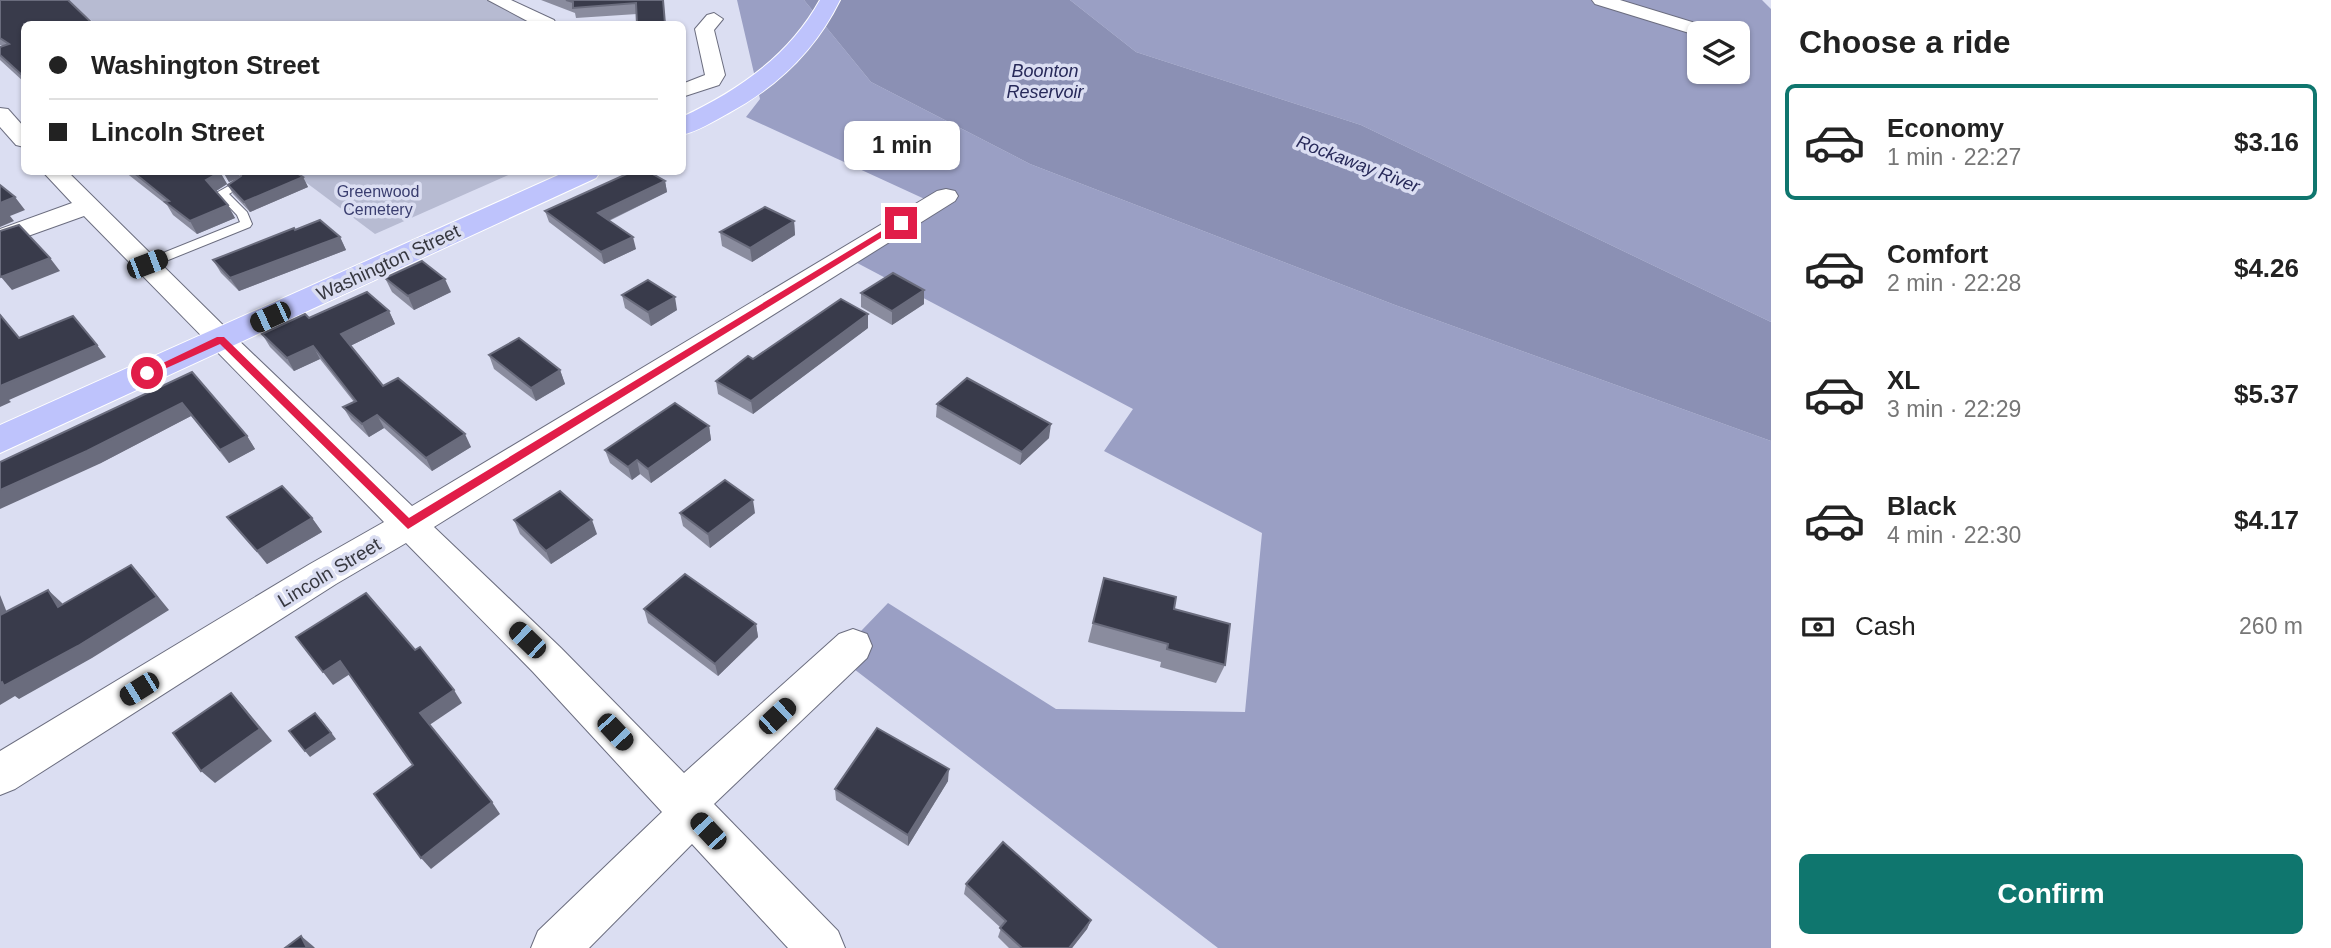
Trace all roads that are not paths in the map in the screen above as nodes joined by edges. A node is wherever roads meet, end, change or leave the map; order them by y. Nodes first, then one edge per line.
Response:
1 (497, 0) edge
2 (830, 0) edge
3 (1601, 0) edge
4 (714, 19) dead end
5 (541, 21) edge
6 (1687, 27) edge
7 (686, 90) edge
8 (686, 92) edge
9 (720, 108) junction
10 (0, 114) edge
11 (686, 125) edge
12 (21, 137) edge
13 (58, 175) edge
14 (579, 175) edge
15 (240, 182) edge
16 (946, 195) dead end
17 (88, 206) junction
18 (0, 238) edge
19 (147, 264) junction
20 (221, 340) junction
21 (0, 440) edge
22 (408, 525) junction
23 (853, 646) dead end
24 (0, 775) edge
25 (687, 809) junction
26 (555, 948) edge
27 (821, 948) edge

1 - 5 street
2 - 9 main road
3 - 6 street
4 - 7 street
8 - 9 street
9 - 11 main road
10 - 12 street
13 - 17 street
14 - 20 main road, Washington Street
15 - 19 lane
16 - 22 street, Lincoln Street
17 - 18 street
17 - 19 street
19 - 20 street
20 - 21 main road, Washington Street
20 - 22 street
22 - 24 street, Lincoln Street
22 - 25 street
23 - 25 street
25 - 26 street
25 - 27 street

